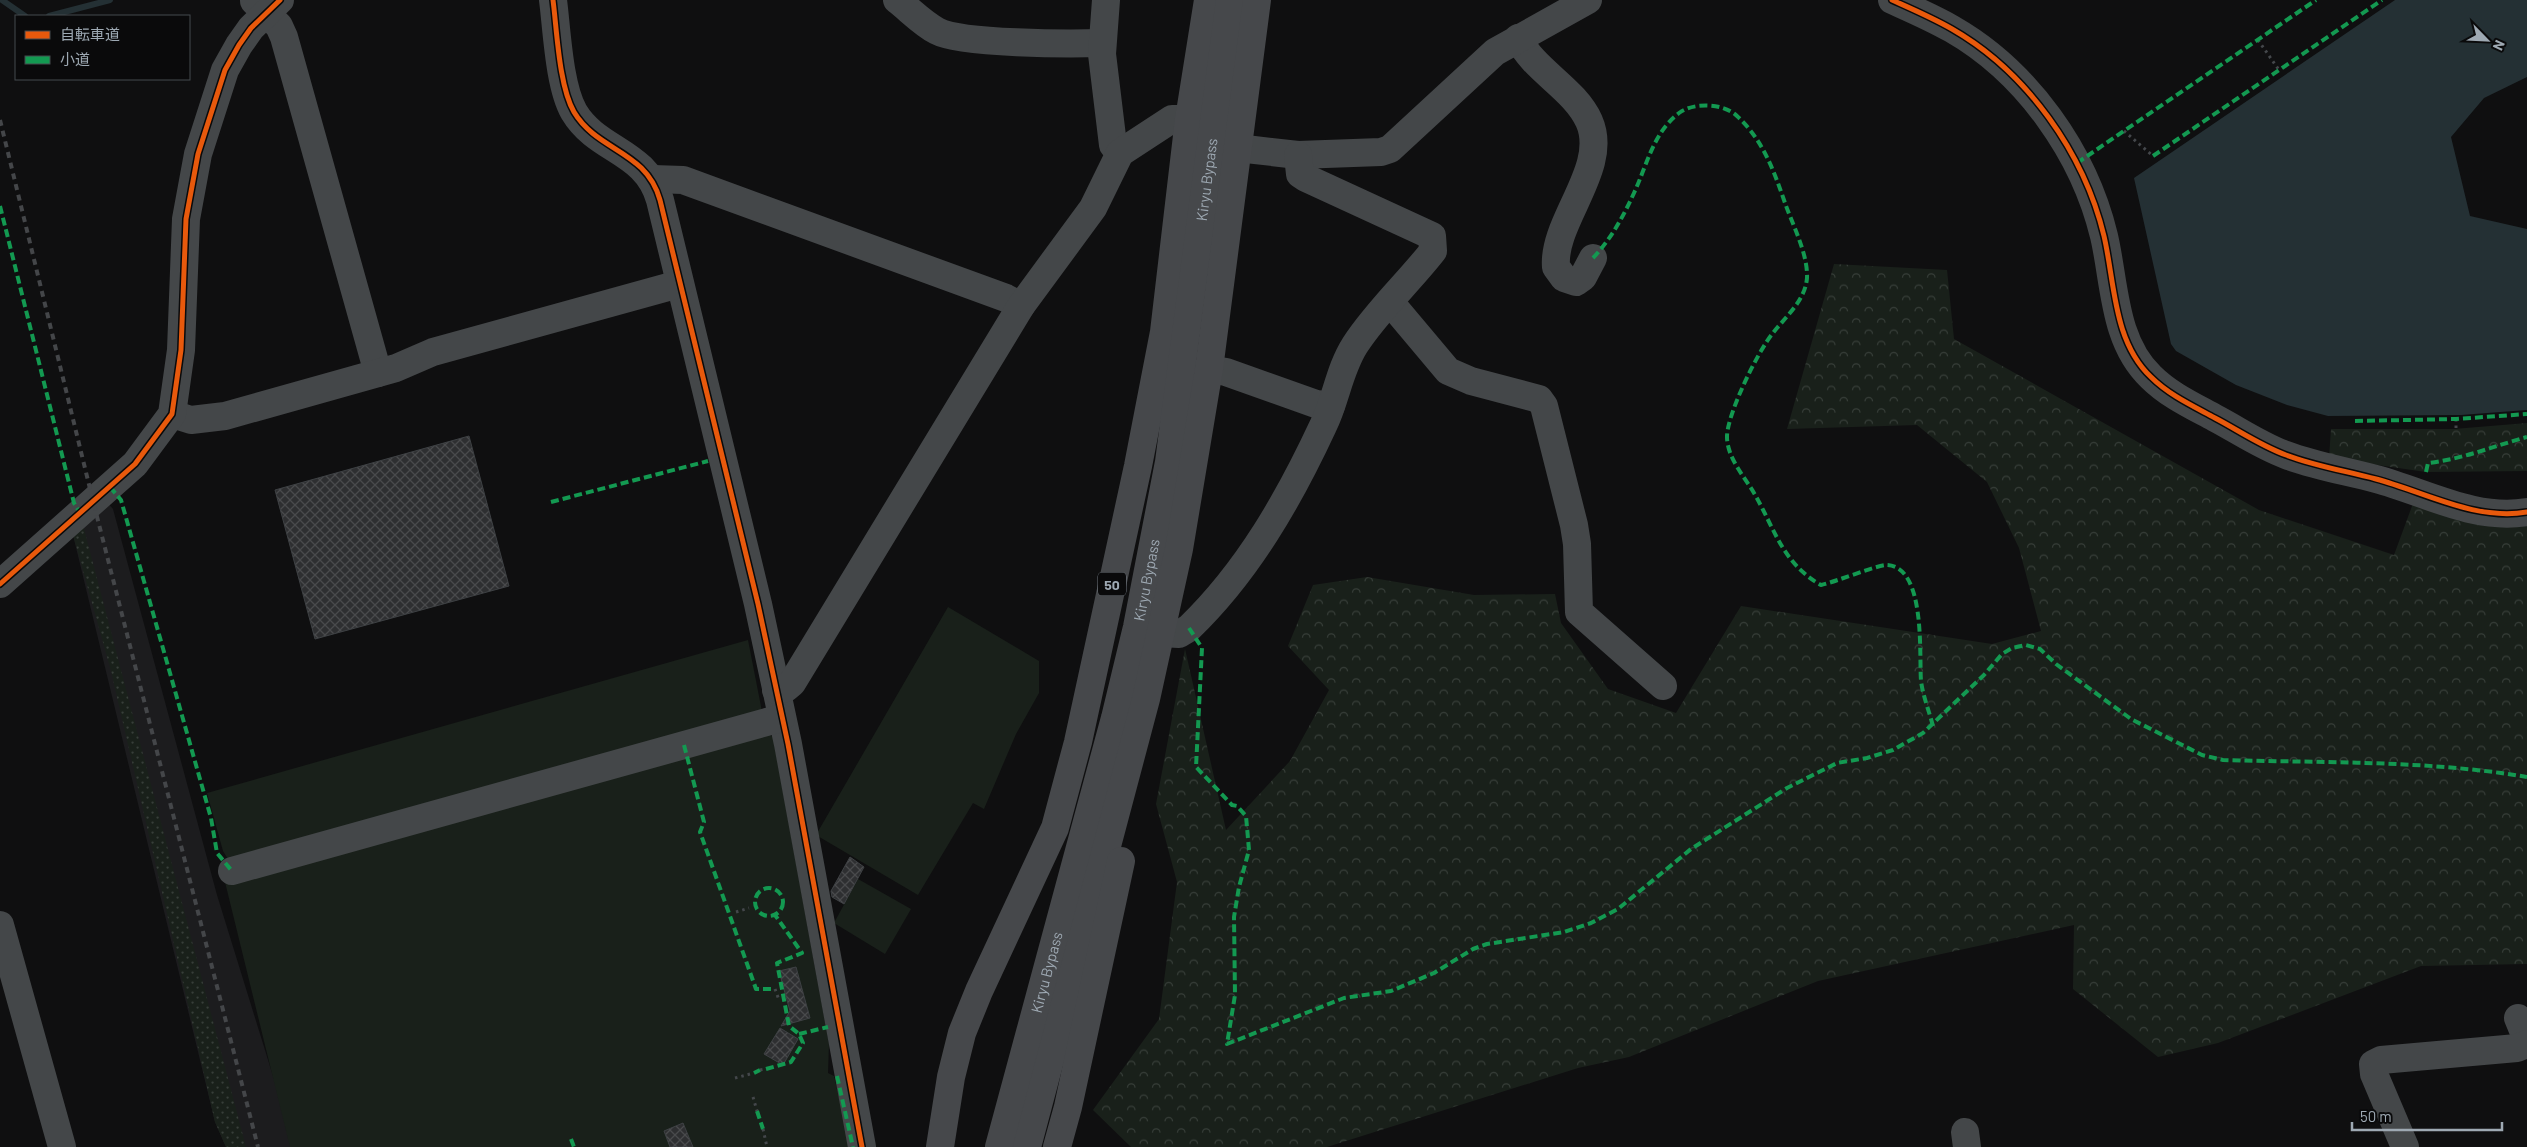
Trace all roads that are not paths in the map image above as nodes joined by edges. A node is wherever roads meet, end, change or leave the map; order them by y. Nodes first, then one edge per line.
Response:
1 (553, 0) edge
2 (897, 0) edge
3 (1106, 0) edge
4 (1208, 0) edge
5 (1230, 0) edge
6 (1257, 0) edge
7 (1588, 0) edge
8 (1892, 0) edge
9 (266, 4) edge
10 (1518, 38) junction
11 (1102, 43) junction
12 (1189, 118) junction
13 (1237, 148) junction
14 (1120, 153) junction
15 (1298, 155) junction
16 (653, 179) junction
17 (1593, 258) dead end
18 (679, 284) junction
19 (1390, 302) junction
20 (1022, 306) junction
21 (1209, 369) junction
22 (378, 373) junction
23 (1331, 406) junction
24 (172, 414) junction
25 (2527, 512) edge
26 (0, 584) edge
27 (1161, 633) junction
28 (1663, 686) dead end
29 (776, 690) junction
30 (1146, 699) junction
31 (781, 718) junction
32 (232, 871) dead end
33 (0, 924) edge
34 (2527, 1044) edge
35 (62, 1147) edge
36 (862, 1147) edge
37 (940, 1147) edge
38 (999, 1147) edge
39 (1027, 1147) edge
40 (1057, 1147) edge
41 (2405, 1147) edge

1 - 16 street
2 - 11 street
3 - 11 street
4 - 12 highway, 50
5 - 38 highway, Kiryu Bypass / 50
6 - 13 highway, Kiryu Bypass
7 - 10 street
8 - 25 street
9 - 22 street
9 - 24 street
10 - 15 street
10 - 17 street
11 - 14 street
12 - 14 street
12 - 37 highway, 50
13 - 15 street
13 - 21 highway, Kiryu Bypass
14 - 20 street
15 - 19 street
16 - 18 street
16 - 20 street
18 - 22 street
18 - 29 street
19 - 23 street
19 - 28 street
20 - 29 street
21 - 23 street
21 - 27 highway, Kiryu Bypass
22 - 24 street
23 - 27 street
24 - 26 street
27 - 30 highway, Kiryu Bypass
29 - 31 street
30 - 39 highway, Kiryu Bypass
30 - 40 highway
31 - 32 street
31 - 36 street
33 - 35 street
34 - 41 street

